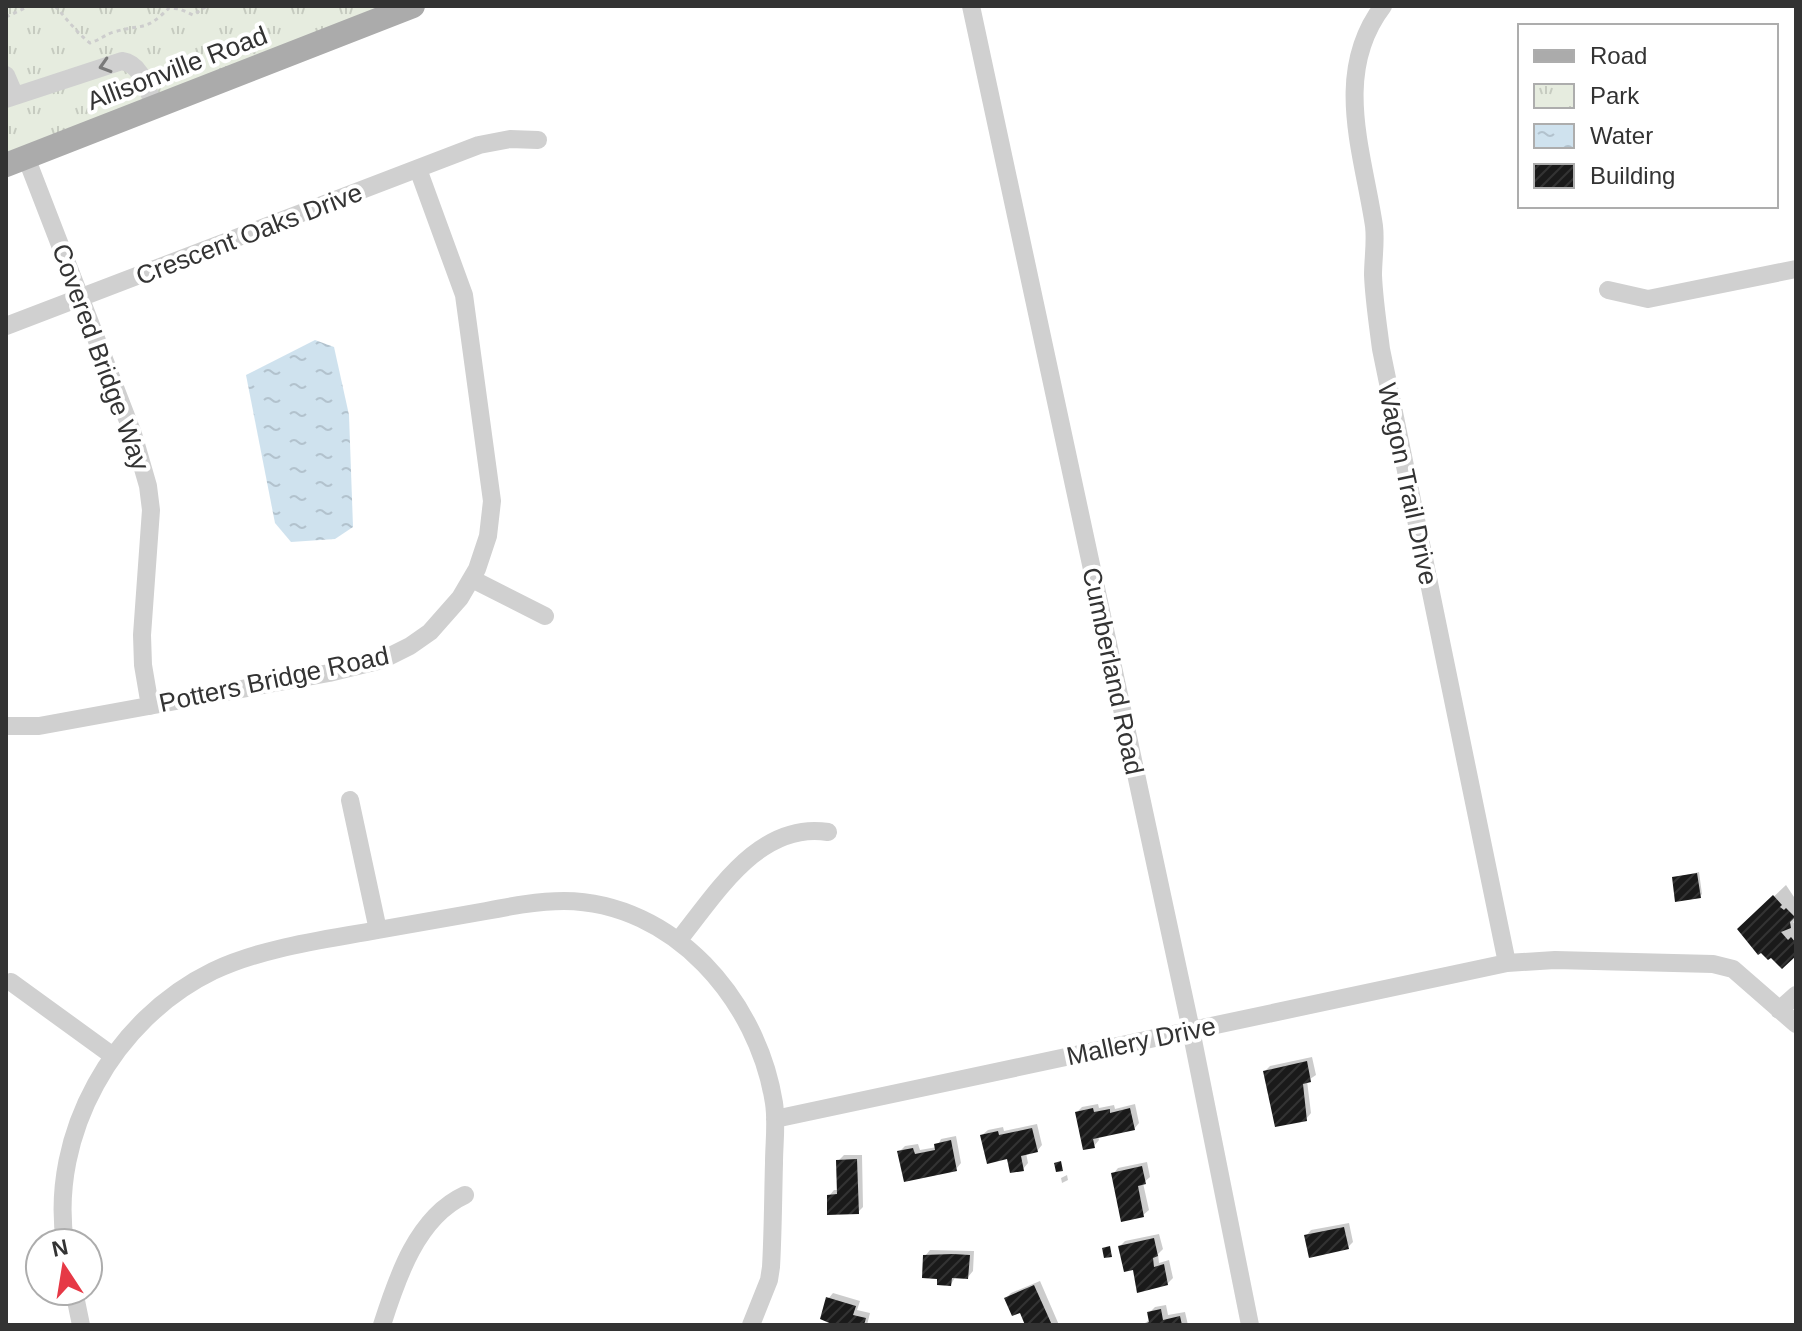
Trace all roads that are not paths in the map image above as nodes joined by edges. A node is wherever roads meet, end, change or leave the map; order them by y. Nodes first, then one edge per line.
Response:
1 (413, 6) edge
2 (1383, 6) edge
3 (972, 10) edge
4 (6, 75) edge
5 (10, 97) edge
6 (155, 107) junction
7 (538, 140) dead end
8 (16, 161) edge
9 (418, 169) junction
10 (1796, 269) edge
11 (1608, 290) dead end
12 (80, 299) junction
13 (6, 326) edge
14 (472, 579) junction
15 (545, 616) dead end
16 (150, 706) junction
17 (6, 726) edge
18 (350, 800) dead end
19 (828, 832) dead end
20 (378, 930) junction
21 (678, 941) junction
22 (1507, 963) junction
23 (11, 982) dead end
24 (1796, 995) edge
25 (1779, 1010) junction
26 (1796, 1024) edge
27 (1191, 1030) junction
28 (113, 1056) junction
29 (775, 1119) junction
30 (465, 1195) dead end
31 (65, 1227) edge
32 (382, 1325) edge
33 (751, 1325) edge
34 (1250, 1325) edge

1 - 6 main road, Allisonville Road
2 - 22 street, Wagon Trail Drive
3 - 27 street, Cumberland Road
4 - 5 street
6 -> 5 street
6 - 8 main road, Allisonville Road
7 - 9 street, Crescent Oaks Drive
8 - 12 street, Covered Bridge Way
9 - 12 street, Crescent Oaks Drive
9 - 14 street, Potters Bridge Road
10 - 11 street
12 - 13 street, Crescent Oaks Drive
12 - 16 street, Covered Bridge Way
14 - 15 street
14 - 16 street, Potters Bridge Road
16 - 17 street, Potters Bridge Road
18 - 20 street
19 - 21 street
20 - 21 street
20 - 28 street
21 - 29 street
22 - 25 street, Mallery Drive
22 - 27 street, Mallery Drive
23 - 28 street
24 - 25 street
25 - 26 street, Mallery Drive
27 - 29 street, Mallery Drive
27 - 34 street, Cumberland Road
28 - 31 street
29 - 33 street
30 - 32 street

